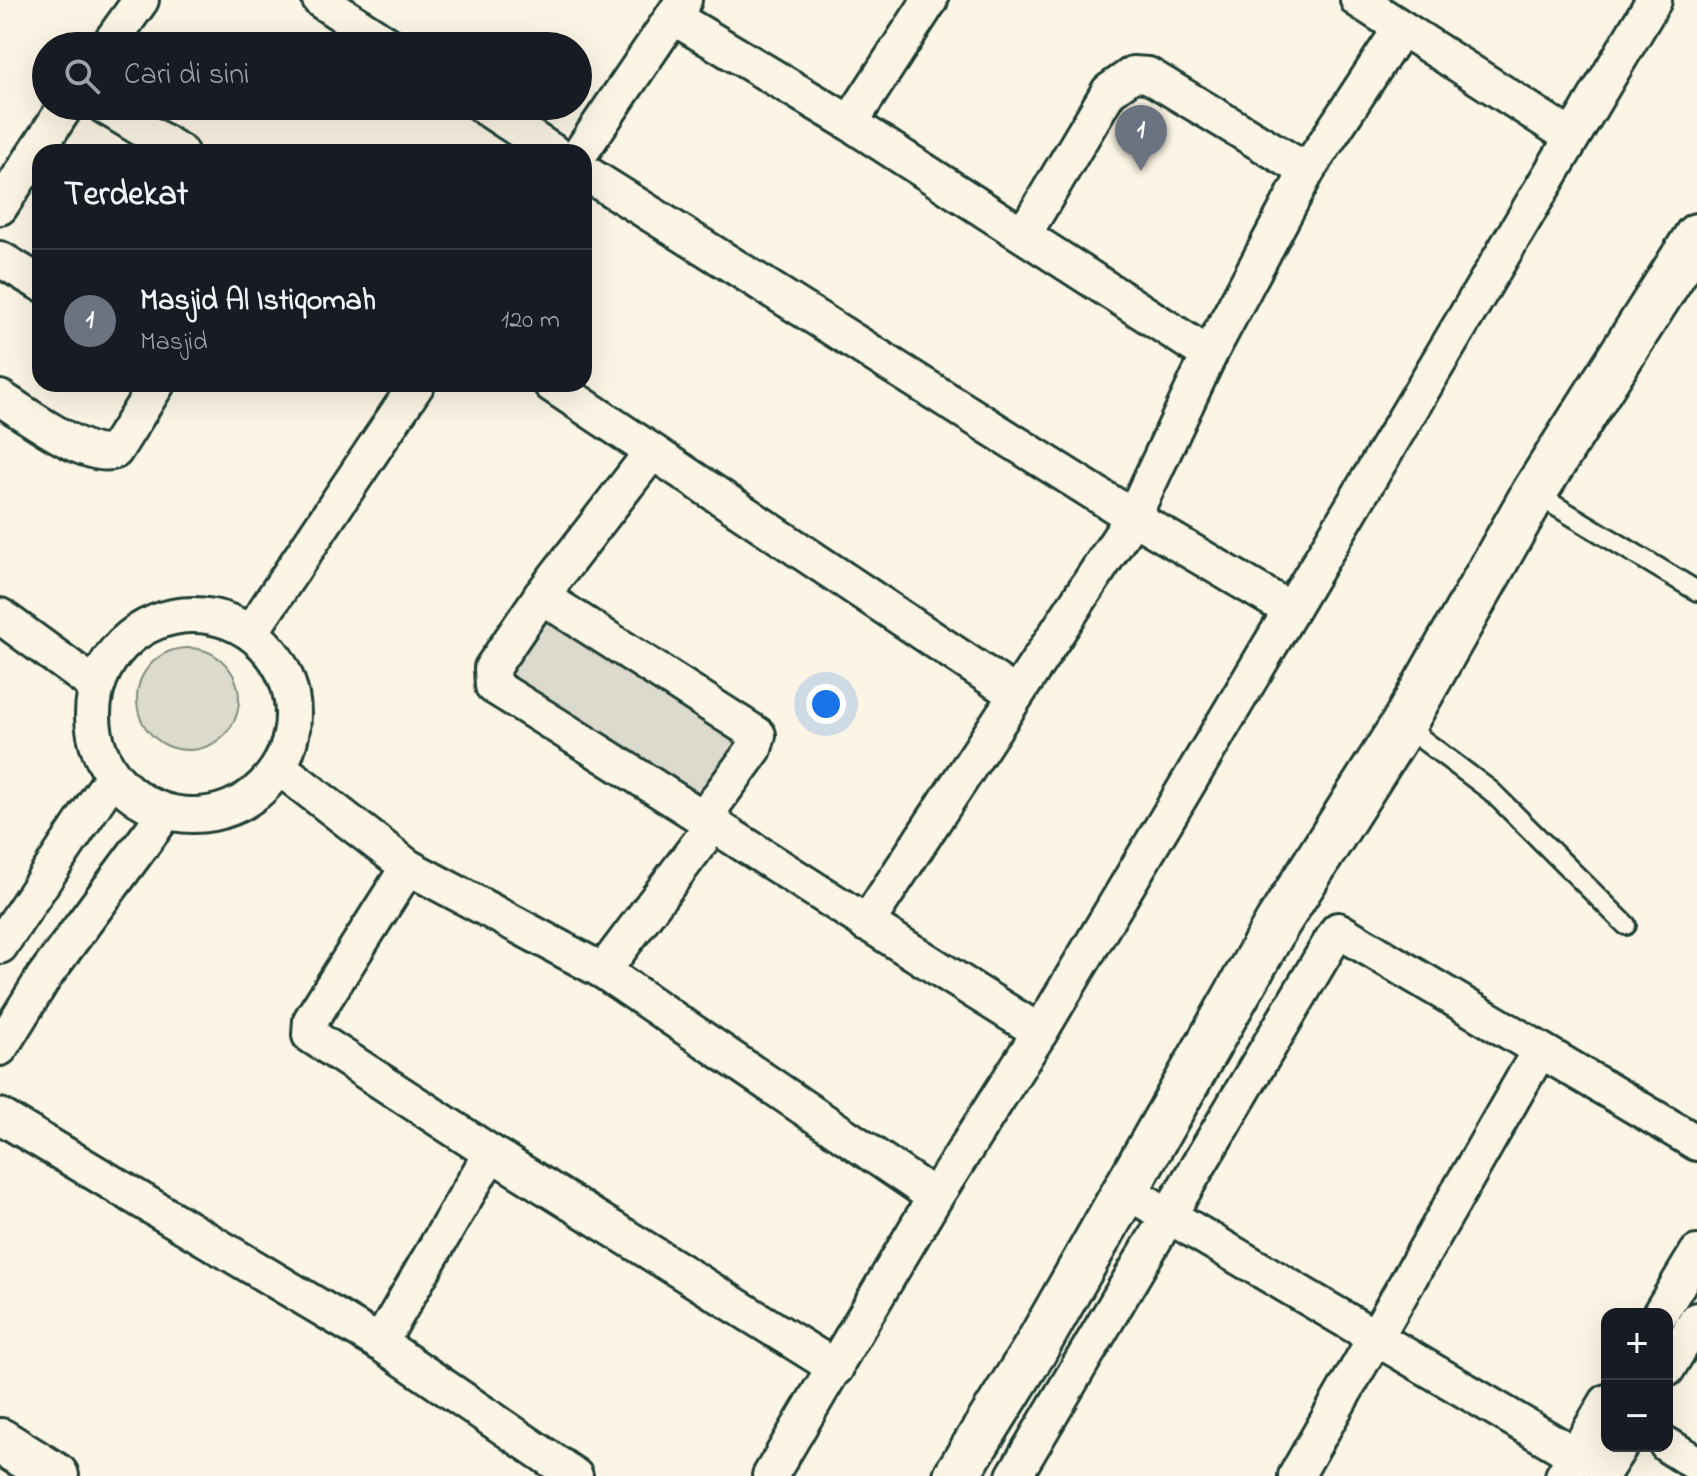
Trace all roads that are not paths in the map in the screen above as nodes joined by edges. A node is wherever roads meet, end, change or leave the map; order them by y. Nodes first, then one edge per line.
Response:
1 (141, 0) edge
2 (320, 0) edge
3 (930, 0) edge
4 (1358, 0) edge
5 (1654, 0) edge
6 (679, 9) edge
7 (1401, 28) junction
8 (118, 32) edge
9 (369, 32) edge
10 (57, 120) edge
11 (127, 120) edge
12 (504, 120) edge
13 (850, 123) junction
14 (1570, 136) junction
15 (41, 144) edge
16 (167, 144) edge
17 (541, 144) edge
18 (586, 144) edge
19 (32, 158) edge
20 (1307, 171) junction
21 (592, 177) edge
22 (0, 207) edge
23 (1024, 234) junction
24 (1697, 236) edge
25 (0, 259) edge
26 (32, 278) edge
27 (1209, 355) junction
28 (152, 392) edge
29 (412, 392) edge
30 (563, 392) edge
31 (0, 398) edge
32 (652, 452) junction
33 (1534, 493) junction
34 (1133, 517) junction
35 (1697, 591) edge
36 (541, 596) junction
37 (1289, 609) junction
38 (0, 616) edge
39 (251, 632) junction
40 (96, 686) junction
41 (1015, 694) junction
42 (1403, 725) junction
43 (280, 768) junction
44 (113, 776) junction
45 (166, 812) junction
46 (710, 819) junction
47 (408, 867) junction
48 (866, 924) junction
49 (1626, 925) dead end
50 (0, 946) edge
51 (603, 971) junction
52 (1040, 1032) junction
53 (0, 1048) edge
54 (1540, 1050) junction
55 (0, 1116) edge
56 (1697, 1143) edge
57 (491, 1153) junction
58 (1125, 1190) junction
59 (935, 1197) junction
60 (1169, 1215) junction
61 (1697, 1253) edge
62 (1664, 1308) edge
63 (1697, 1320) edge
64 (1376, 1338) junction
65 (380, 1343) junction
66 (1673, 1359) edge
67 (836, 1368) junction
68 (1601, 1417) edge
69 (0, 1441) edge
70 (1673, 1449) edge
71 (1610, 1452) edge
72 (1697, 1464) edge
73 (1580, 1469) edge
74 (56, 1476) edge
75 (575, 1476) edge
76 (770, 1476) edge
77 (956, 1476) edge
78 (1014, 1476) edge
79 (1296, 1476) edge

1 - 8 street
2 - 9 street
3 - 13 street
4 - 7 street
5 - 14 street
6 - 13 street
6 - 18 street
7 - 14 street
7 - 20 street
10 - 15 street
11 - 16 street
12 - 17 street
13 - 23 street
14 - 37 street
19 - 22 street
20 - 23 street
20 - 27 street
21 - 34 street
23 - 27 street
24 - 33 main road
25 - 26 street
27 - 34 street
28 - 31 street
29 - 39 street
30 - 32 street
32 - 36 street
32 - 41 street
33 - 35 lane
33 - 42 main road
34 - 37 street
34 - 41 street
36 - 46 street
36 - 46 street
37 - 52 street
38 - 40 street
39 - 40 street
39 - 43 street
40 - 44 street
41 - 48 street
42 - 49 lane
42 - 58 main road
43 - 45 street
43 - 47 street
44 - 45 street
44 - 50 street
45 - 53 street
46 - 48 street
46 - 51 street
47 - 51 street
47 - 57 street
48 - 52 street
51 - 59 street
52 - 59 street
54 - 56 street
54 - 60 street
54 - 64 street
55 - 65 street
57 - 65 street
57 - 67 street
58 - 60 street
58 - 77 main road
59 - 67 street
60 - 64 street
60 - 78 street
61 - 62 street
63 - 66 street
64 - 73 street
64 - 79 street
65 - 75 street
67 - 76 street
68 - 73 street
69 - 74 main road
70 - 72 street
71 - 73 street

